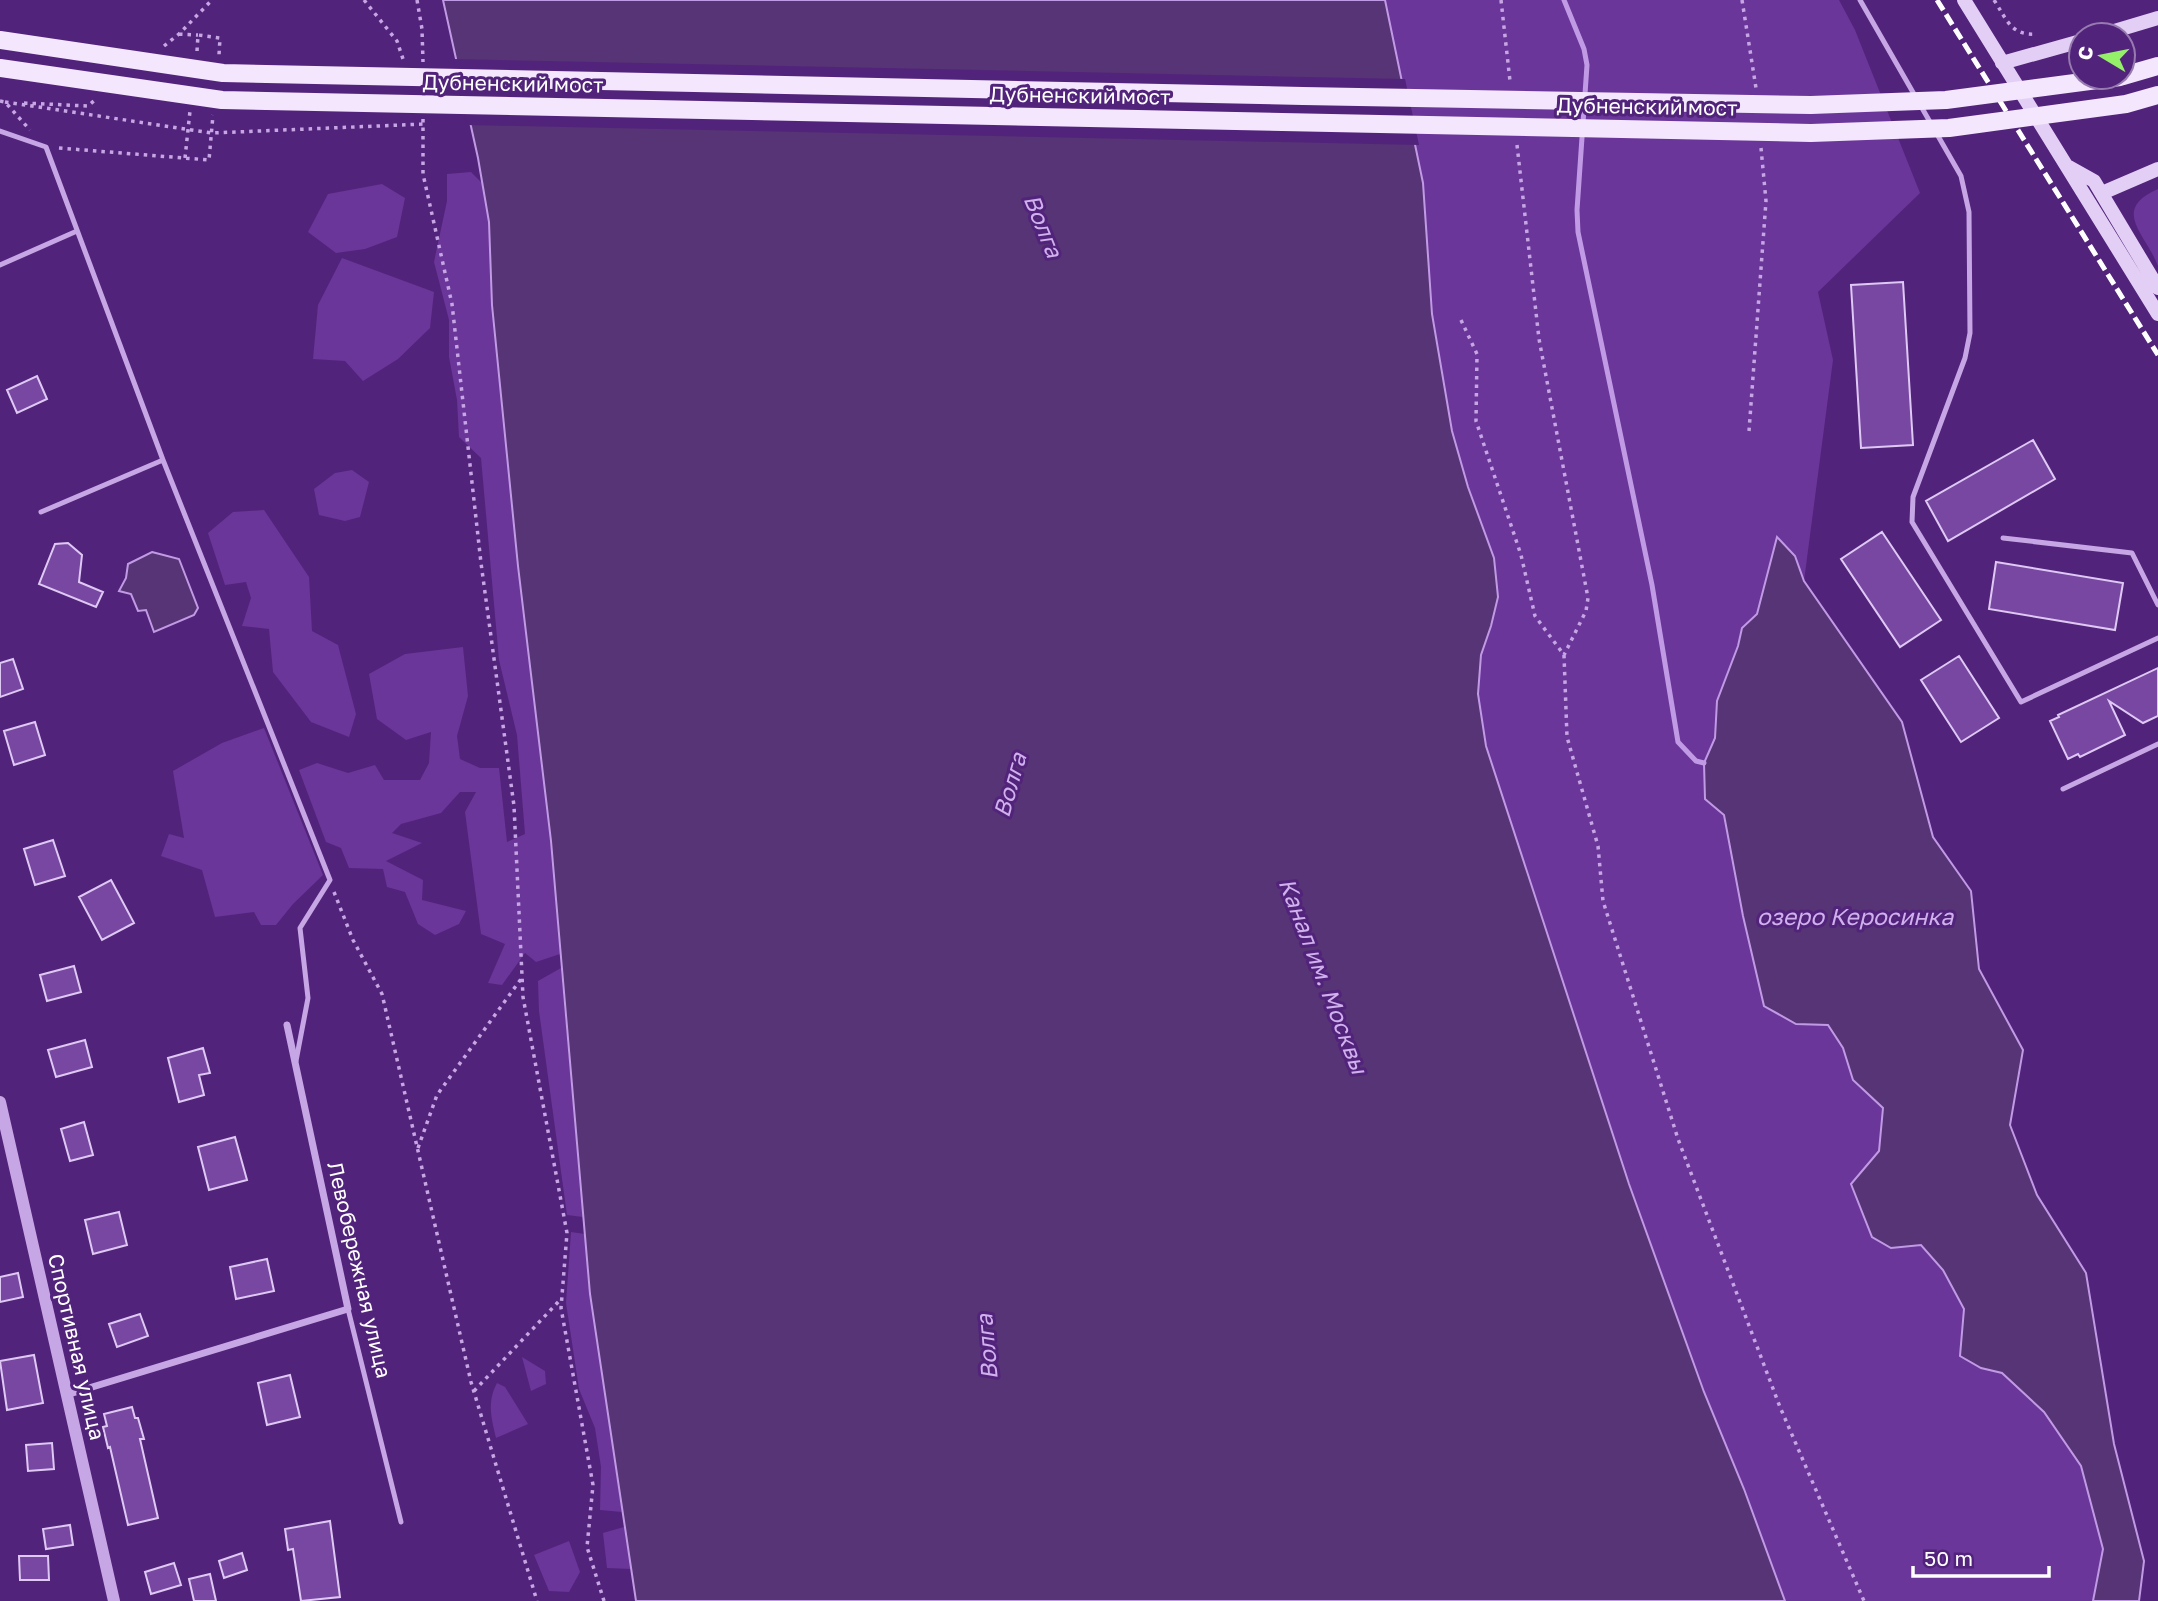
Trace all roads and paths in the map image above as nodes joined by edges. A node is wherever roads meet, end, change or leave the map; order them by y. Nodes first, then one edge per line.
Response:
1 (364, 0) edge
2 (1502, 0) edge
3 (1742, 0) edge
4 (1860, 0) edge
5 (1964, 0) edge
6 (1994, 0) edge
7 (2158, 18) edge
8 (2137, 24) edge
9 (179, 34) dead end
10 (2037, 34) dead end
11 (198, 35) dead end
12 (220, 38) dead end
13 (0, 40) edge
14 (2067, 45) edge
15 (218, 60) dead end
16 (2002, 63) junction
17 (405, 65) dead end
18 (2158, 66) edge
19 (0, 68) edge
20 (2137, 72) edge
21 (1510, 83) dead end
22 (2067, 84) edge
23 (1757, 93) dead end
24 (2158, 95) edge
25 (2, 101) edge
26 (214, 110) dead end
27 (421, 112) dead end
28 (425, 124) junction
29 (0, 131) edge
30 (212, 133) junction
31 (1516, 137) dead end
32 (46, 147) junction
33 (1761, 147) dead end
34 (2068, 166) junction
35 (2158, 169) edge
36 (2102, 193) junction
37 (77, 231) junction
38 (0, 265) edge
39 (2158, 288) edge
40 (2158, 314) edge
41 (1461, 320) dead end
42 (1749, 431) dead end
43 (163, 460) junction
44 (41, 512) dead end
45 (2003, 538) dead end
46 (2158, 605) edge
47 (2158, 638) edge
48 (1564, 654) junction
49 (2158, 744) edge
50 (2063, 789) dead end
51 (330, 880) junction
52 (522, 978) junction
53 (287, 1025) dead end
54 (295, 1067) junction
55 (0, 1102) edge
56 (418, 1150) junction
57 (562, 1299) junction
58 (348, 1309) junction
59 (474, 1391) junction
60 (66, 1395) junction
61 (401, 1522) dead end
62 (114, 1601) edge
63 (537, 1601) edge
64 (604, 1601) edge
65 (1864, 1601) edge

1 - 17 path
2 - 21 path
3 - 23 path
4 - 47 lane
5 - 16 main road
6 - 10 path
7 - 8 main road
9 - 11 path
12 - 15 path
13 - 22 main road, Дубненский мост, bridge
14 - 16 main road
16 - 34 main road
18 - 20 main road, Дубненский мост
19 - 24 main road, Дубненский мост, bridge
25 - 30 path
25 - 32 path
26 - 30 path
27 - 28 path
28 - 30 path
28 - 52 path
29 - 32 lane
30 - 32 path
31 - 48 path
32 - 37 lane
33 - 42 path
34 - 36 main road
34 - 40 main road
35 - 36 main road
36 - 39 main road
37 - 38 lane
37 - 43 lane
41 - 48 path
43 - 44 lane
43 - 51 lane
45 - 46 lane
48 - 65 path
49 - 50 lane
51 - 54 lane
51 - 56 path
52 - 56 path
52 - 57 path
53 - 54 street, Левобережная улица
54 - 58 street, Левобережная улица
55 - 60 street, Спортивная улица
56 - 59 path
57 - 59 path
57 - 64 path
58 - 60 street
58 - 61 lane, Левобережная улица
59 - 63 path
60 - 62 street, Спортивная улица

